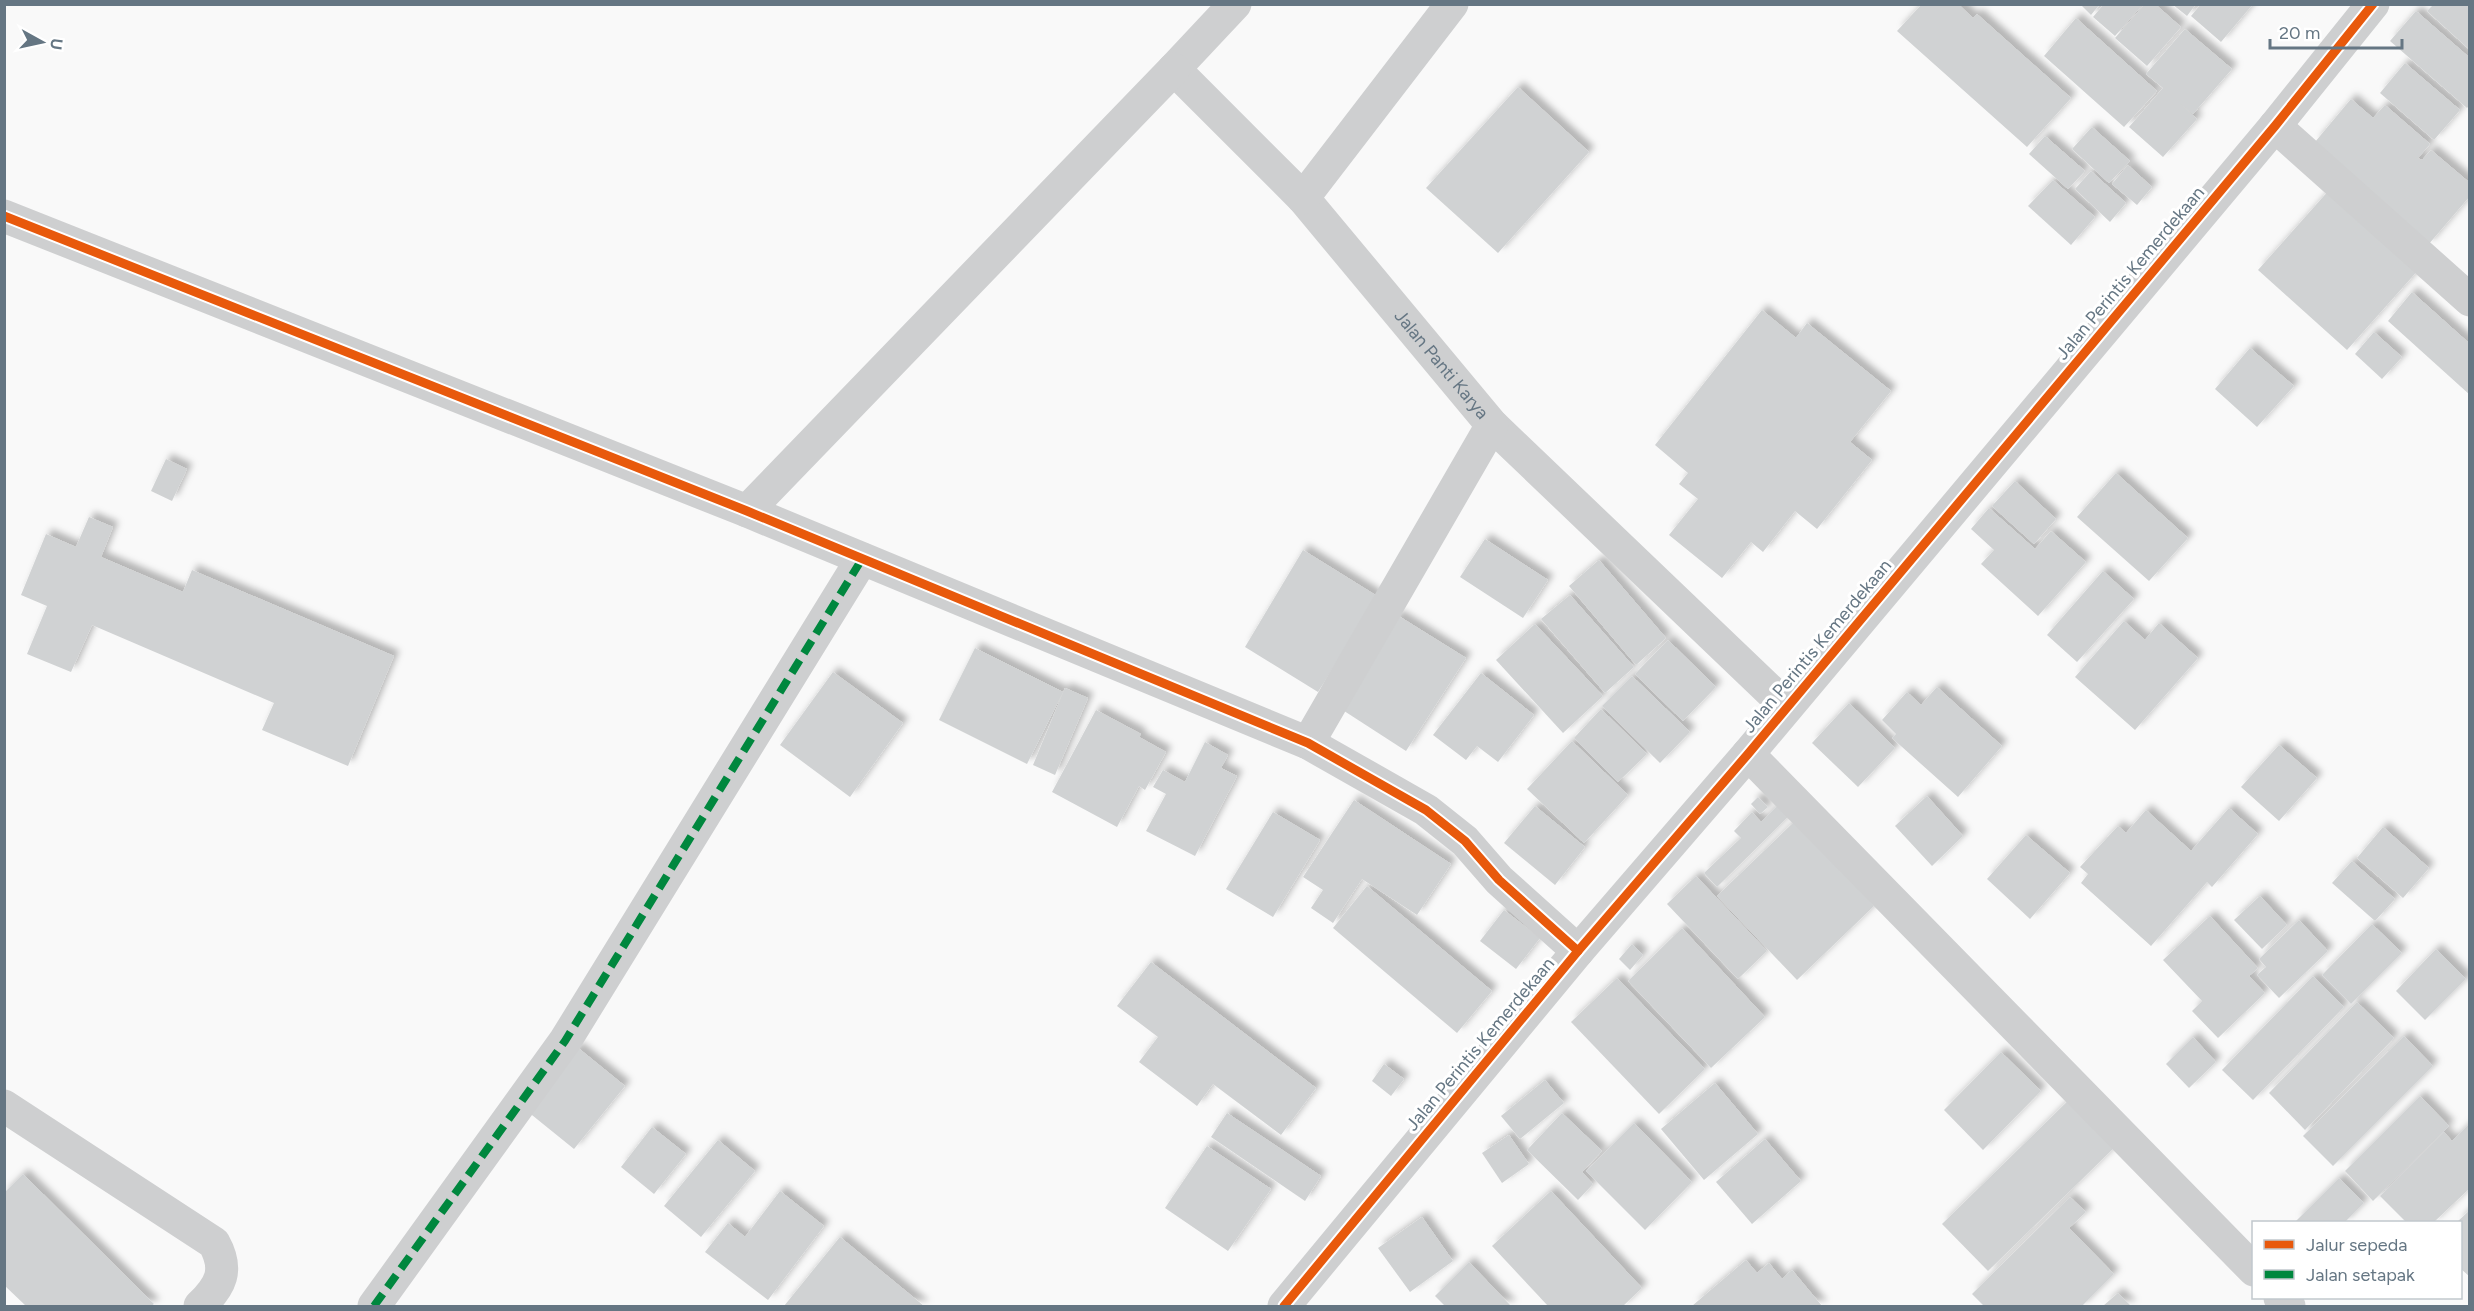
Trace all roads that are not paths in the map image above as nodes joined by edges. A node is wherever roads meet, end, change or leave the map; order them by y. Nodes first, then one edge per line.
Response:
1 (1235, 4) edge
2 (1452, 4) edge
3 (2373, 4) edge
4 (1174, 69) junction
5 (2275, 126) junction
6 (1303, 198) junction
7 (4, 216) edge
8 (2469, 300) edge
9 (1492, 425) junction
10 (747, 511) junction
11 (862, 560) junction
12 (1787, 707) junction
13 (1308, 743) junction
14 (1748, 754) junction
15 (1578, 951) junction
16 (4, 1106) edge
17 (2252, 1269) edge
18 (200, 1306) edge
19 (374, 1306) edge
20 (1284, 1306) edge

1 - 4 street
2 - 6 street
3 - 5 street, Jalan Perintis Kemerdekaan
4 - 6 street, Jalan Panti Karya
4 - 10 street
5 - 8 street
5 - 12 street, Jalan Perintis Kemerdekaan
6 - 9 street, Jalan Panti Karya
7 - 10 street
9 - 12 street, Jalan Panti Karya
9 - 13 street
10 - 11 street
11 - 13 street
11 - 19 street
12 - 14 street, Jalan Perintis Kemerdekaan
13 - 15 street
14 - 15 street, Jalan Perintis Kemerdekaan
14 - 17 street
15 - 20 street, Jalan Perintis Kemerdekaan
16 - 18 street

